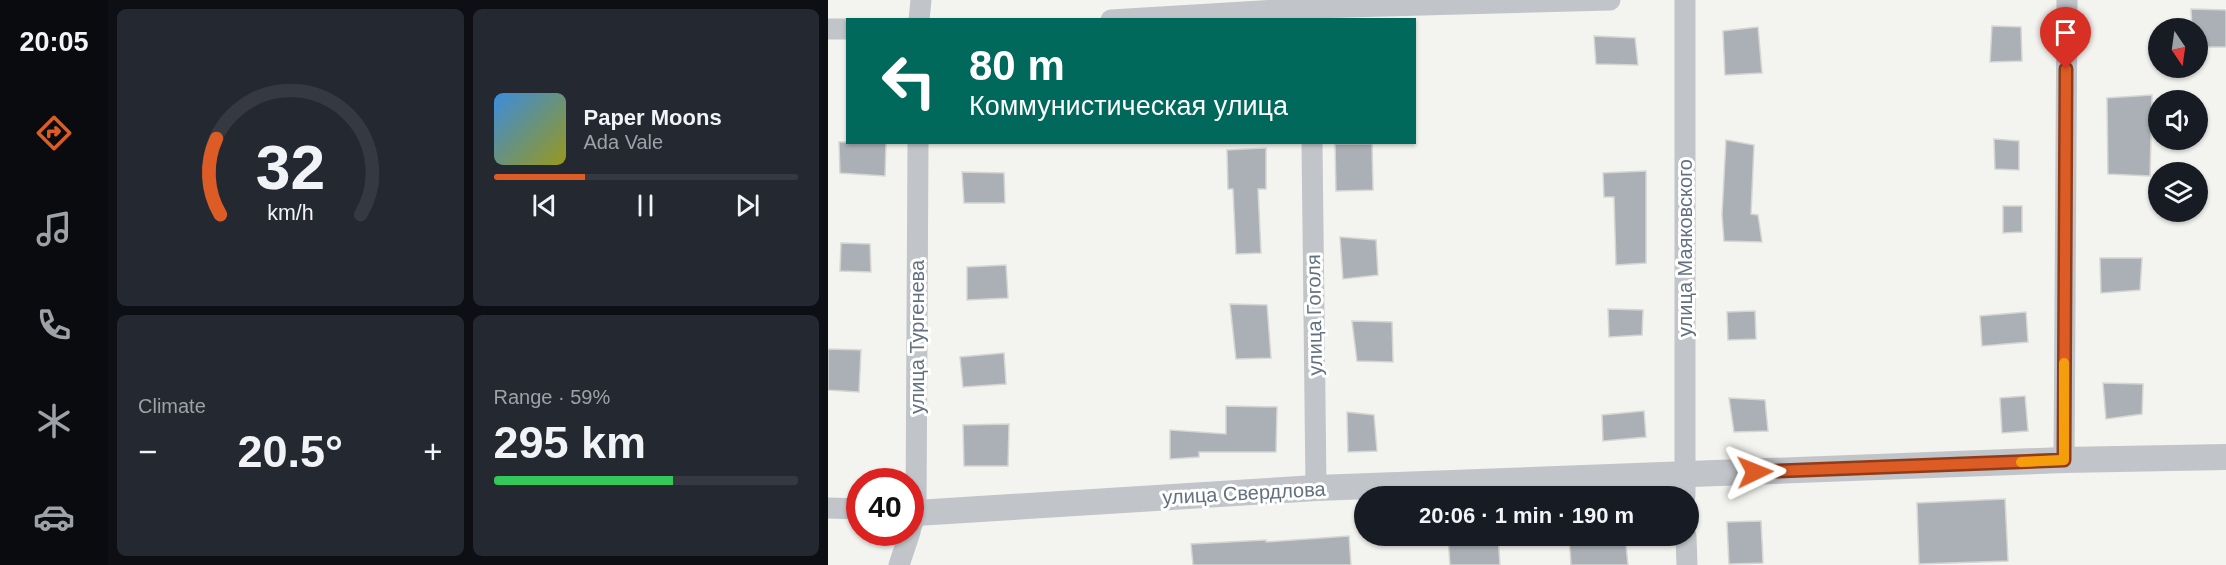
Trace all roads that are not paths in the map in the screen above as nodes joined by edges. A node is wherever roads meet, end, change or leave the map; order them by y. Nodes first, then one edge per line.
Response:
1 (921, 0) edge
2 (1610, 0) edge
3 (1685, 0) edge
4 (2067, 0) edge
5 (1310, 9) edge
6 (919, 18) edge
7 (1147, 18) edge
8 (828, 29) edge
9 (846, 29) edge
10 (918, 144) edge
11 (1312, 144) edge
12 (2226, 457) edge
13 (2064, 460) junction
14 (913, 468) edge
15 (1684, 485) edge
16 (1316, 488) junction
17 (828, 507) edge
18 (846, 508) edge
19 (924, 521) edge
20 (905, 546) edge
21 (1686, 546) edge
22 (900, 565) edge
23 (1687, 565) edge

1 - 6 street
2 - 5 street
3 - 15 street, улица Маяковского
4 - 13 street
5 - 7 street
8 - 9 street
10 - 14 street, улица Тургенева
11 - 16 street, улица Гоголя
12 - 13 street, улица Свердлова
13 - 15 street, улица Свердлова
15 - 16 street, улица Свердлова
16 - 19 street, улица Свердлова
17 - 18 street
20 - 22 street, улица Тургенева
21 - 23 street

